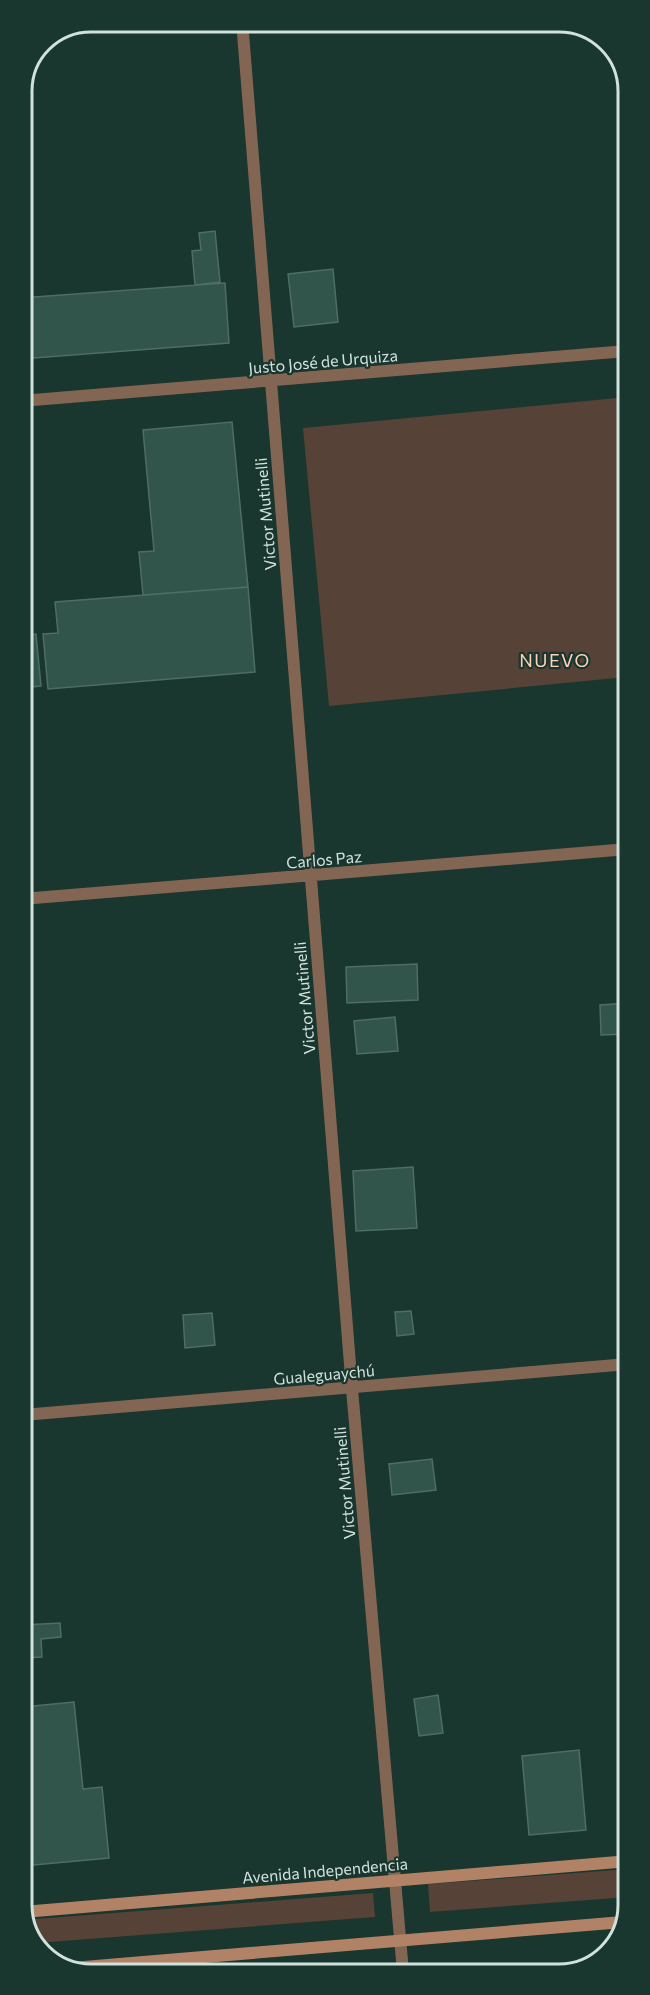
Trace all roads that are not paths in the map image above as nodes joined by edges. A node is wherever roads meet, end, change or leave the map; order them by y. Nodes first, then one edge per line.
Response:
1 (243, 32) edge
2 (618, 352) edge
3 (271, 382) junction
4 (32, 400) edge
5 (618, 850) edge
6 (311, 877) junction
7 (32, 898) edge
8 (618, 1365) edge
9 (352, 1389) junction
10 (32, 1414) edge
11 (618, 1862) edge
12 (396, 1881) junction
13 (32, 1911) edge
14 (615, 1923) edge
15 (401, 1941) junction
16 (132, 1963) edge
17 (402, 1964) edge

1 - 3 street, Victor Mutinelli
2 - 3 street, Justo José de Urquiza
3 - 4 street, Justo José de Urquiza
3 - 6 street, Victor Mutinelli
5 - 6 street, Carlos Paz
6 - 7 street, Carlos Paz
6 - 9 street, Victor Mutinelli
8 - 9 street, Gualeguaychú
9 - 10 street, Gualeguaychú
9 - 12 street, Victor Mutinelli
11 - 12 main road, Avenida Independencia
12 - 13 main road, Avenida Independencia
12 - 15 street, Victor Mutinelli
14 - 15 main road
15 - 16 main road
15 - 17 street, Victor Mutinelli

